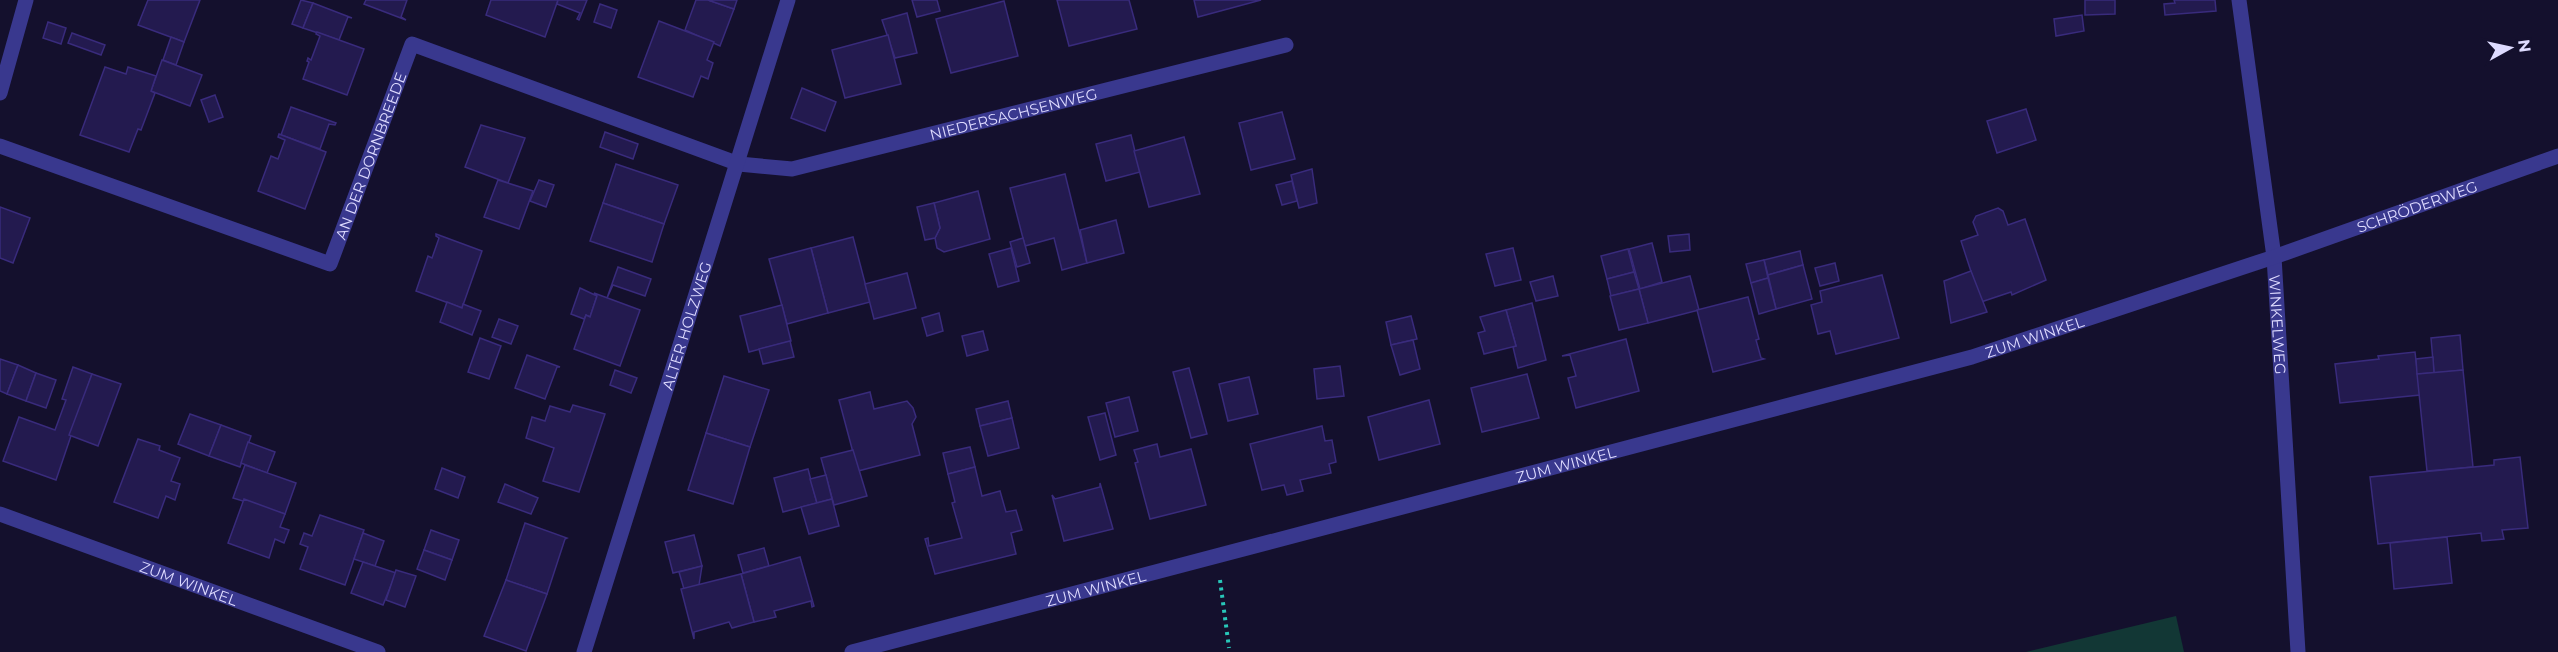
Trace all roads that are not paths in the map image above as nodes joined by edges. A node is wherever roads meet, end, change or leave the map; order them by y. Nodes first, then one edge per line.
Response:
1 (26, 0) edge
2 (788, 0) edge
3 (2239, 0) edge
4 (1286, 45) dead end
5 (0, 93) edge
6 (0, 146) edge
7 (2558, 156) edge
8 (739, 164) junction
9 (2274, 258) junction
10 (0, 514) edge
11 (378, 652) edge
12 (584, 652) edge
13 (852, 652) edge
14 (2298, 652) edge

1 - 5 street
2 - 8 street, ALTER HOLZWEG
3 - 9 street, WINKELWEG
4 - 8 street, NIEDERSACHSENWEG
6 - 8 street, AN DER DORNBREEDE
7 - 9 street, SCHRÖDERWEG
8 - 12 street, ALTER HOLZWEG
9 - 13 street, ZUM WINKEL
9 - 14 street, WINKELWEG
10 - 11 street, ZUM WINKEL

